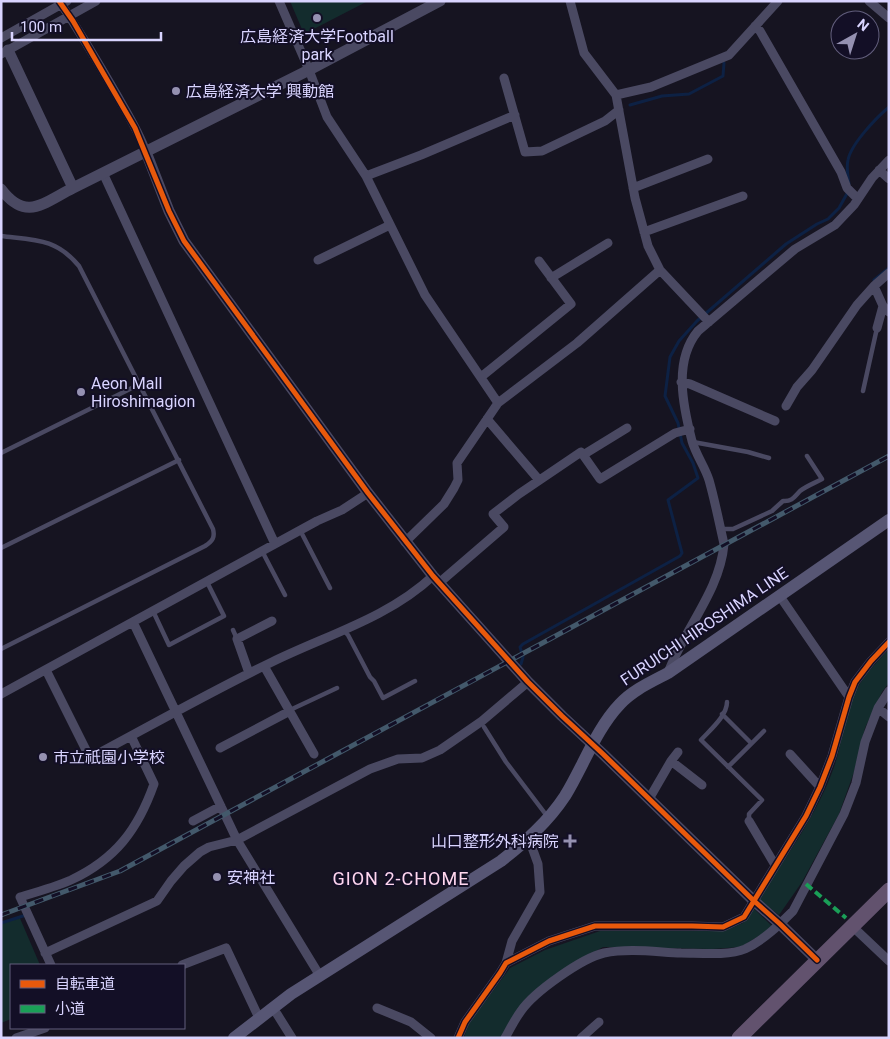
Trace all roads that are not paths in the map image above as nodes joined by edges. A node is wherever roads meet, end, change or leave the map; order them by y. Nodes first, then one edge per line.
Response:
1 (96, 1) edge
2 (279, 1) edge
3 (440, 1) edge
4 (570, 1) edge
5 (778, 1) edge
6 (869, 1) edge
7 (62, 2) edge
8 (69, 16) junction
9 (889, 18) edge
10 (755, 26) junction
11 (1, 38) edge
12 (5, 52) edge
13 (309, 70) junction
14 (504, 78) dead end
15 (616, 95) junction
16 (619, 110) junction
17 (515, 116) junction
18 (146, 152) junction
19 (708, 159) dead end
20 (889, 160) edge
21 (879, 170) junction
22 (103, 173) junction
23 (366, 176) junction
24 (889, 179) edge
25 (72, 188) junction
26 (633, 188) junction
27 (1, 189) edge
28 (743, 196) dead end
29 (858, 199) junction
30 (390, 225) junction
31 (644, 232) junction
32 (1, 236) edge
33 (608, 243) dead end
34 (318, 260) dead end
35 (539, 261) dead end
36 (660, 270) junction
37 (889, 273) edge
38 (551, 278) junction
39 (874, 286) junction
40 (886, 309) edge
41 (708, 322) junction
42 (877, 328) joint
43 (481, 377) junction
44 (681, 382) junction
45 (140, 384) junction
46 (863, 391) dead end
47 (498, 403) junction
48 (786, 406) dead end
49 (487, 419) junction
50 (775, 421) dead end
51 (627, 428) dead end
52 (690, 429) junction
53 (693, 442) junction
54 (1, 453) edge
55 (583, 455) junction
56 (807, 456) dead end
57 (769, 458) dead end
58 (179, 460) junction
59 (539, 480) junction
60 (368, 493) junction
61 (889, 520) edge
62 (721, 529) junction
63 (300, 530) junction
64 (405, 542) junction
65 (275, 544) junction
66 (1, 548) edge
67 (262, 551) junction
68 (436, 579) junction
69 (207, 582) junction
70 (330, 588) dead end
71 (285, 595) dead end
72 (779, 595) junction
73 (153, 611) junction
74 (272, 621) dead end
75 (133, 622) junction
76 (343, 630) junction
77 (889, 642) edge
78 (1, 649) edge
79 (264, 666) junction
80 (46, 670) junction
81 (249, 673) junction
82 (668, 673) junction
83 (415, 681) dead end
84 (528, 682) junction
85 (336, 688) dead end
86 (889, 691) edge
87 (1, 694) edge
88 (849, 697) junction
89 (727, 702) dead end
90 (878, 708) junction
91 (290, 711) junction
92 (176, 712) junction
93 (722, 714) junction
94 (889, 717) edge
95 (484, 727) dead end
96 (764, 731) dead end
97 (131, 736) junction
98 (751, 743) junction
99 (593, 744) junction
100 (220, 748) dead end
101 (678, 752) dead end
102 (314, 754) dead end
103 (790, 754) dead end
104 (671, 761) junction
105 (728, 766) junction
106 (702, 785) dead end
107 (820, 787) junction
108 (649, 799) junction
109 (221, 806) junction
110 (548, 817) junction
111 (193, 821) dead end
112 (749, 821) joint
113 (529, 839) junction
114 (237, 840) junction
115 (775, 865) junction
116 (889, 890) edge
117 (752, 900) junction
118 (780, 924) junction
119 (852, 926) junction
120 (45, 953) junction
121 (817, 960) junction
122 (889, 961) edge
123 (506, 962) junction
124 (50, 964) edge
125 (185, 964) edge
126 (320, 976) junction
127 (271, 1008) junction
128 (377, 1008) dead end
129 (259, 1018) junction
130 (599, 1022) dead end
131 (42, 1029) edge
132 (16, 1038) edge
133 (234, 1038) edge
134 (292, 1038) edge
135 (431, 1038) edge
136 (458, 1038) edge
137 (505, 1038) edge
138 (581, 1038) edge
139 (739, 1038) edge

1 - 8 street
2 - 13 street
3 - 13 street
4 - 15 street
5 - 10 street
6 - 9 street
7 - 8 street
7 - 11 street
8 - 12 street
8 - 18 street
10 - 15 street
10 - 29 street
12 - 25 street
13 - 18 street
13 - 23 street
14 - 17 street
15 - 16 street
16 - 17 street
16 - 26 street
17 - 23 street
18 - 22 street
18 - 60 street
19 - 26 street
20 - 21 street
21 - 24 street
21 - 29 street
22 - 25 street
22 - 65 street
23 - 30 street
25 - 27 street
26 - 31 street
28 - 31 street
29 - 41 street
30 - 34 street
30 - 43 street
31 - 36 street
32 - 45 lane
33 - 38 street
35 - 38 street
36 - 41 street
36 - 47 street
37 - 39 street
38 - 43 street
39 - 40 street
39 - 48 street
40 - 42 street
41 - 44 street
42 - 46 lane
43 - 47 street
44 - 50 street
44 - 52 street
45 - 54 lane
45 - 58 lane
47 - 49 street
49 - 59 street
49 - 64 street
51 - 55 street
52 - 53 street
52 - 55 street
53 - 57 lane
53 - 62 street
55 - 59 street
56 - 62 lane
58 - 66 lane
58 - 78 lane
59 - 68 street
60 - 63 street
60 - 64 street
61 - 72 main road, FURUICHI HIROSHIMA LINE
62 - 82 street
63 - 65 street
63 - 70 lane
64 - 68 street
65 - 67 street
67 - 69 street
67 - 71 lane
68 - 76 street
68 - 84 street
69 - 73 street
69 - 73 lane
72 - 82 main road, FURUICHI HIROSHIMA LINE
72 - 88 street
73 - 75 street
74 - 81 street
75 - 80 street
75 - 92 street
76 - 79 street
76 - 83 lane
77 - 88 street
79 - 81 street
79 - 91 street
80 - 87 street
80 - 97 street
81 - 92 street
82 - 99 main road, FURUICHI HIROSHIMA LINE
84 - 99 street
84 - 114 street
85 - 91 lane
86 - 90 street
88 - 107 street
89 - 93 lane
90 - 94 street
90 - 118 street
91 - 100 street
91 - 102 street
92 - 97 street
92 - 109 street
93 - 98 lane
93 - 105 lane
95 - 110 lane
96 - 98 lane
97 - 120 street
98 - 105 lane
99 - 108 street
99 - 110 main road, FURUICHI HIROSHIMA LINE
101 - 104 street
103 - 107 street
104 - 106 street
104 - 108 street
105 - 112 lane
107 - 115 street
108 - 117 street
109 - 111 street
109 - 114 street
110 - 113 main road, FURUICHI HIROSHIMA LINE
112 - 115 street
113 - 123 street
113 - 126 main road, FURUICHI HIROSHIMA LINE
114 - 120 street
114 - 126 street
115 - 117 street
116 - 119 highway
117 - 118 street
117 - 123 street
118 - 121 street
118 - 137 street
119 - 121 highway
119 - 122 street
120 - 124 street
121 - 139 highway
123 - 136 street
125 - 129 street
126 - 127 main road, FURUICHI HIROSHIMA LINE
127 - 129 main road, FURUICHI HIROSHIMA LINE
127 - 134 street
128 - 135 street
129 - 133 main road, FURUICHI HIROSHIMA LINE
130 - 138 street
131 - 132 street

